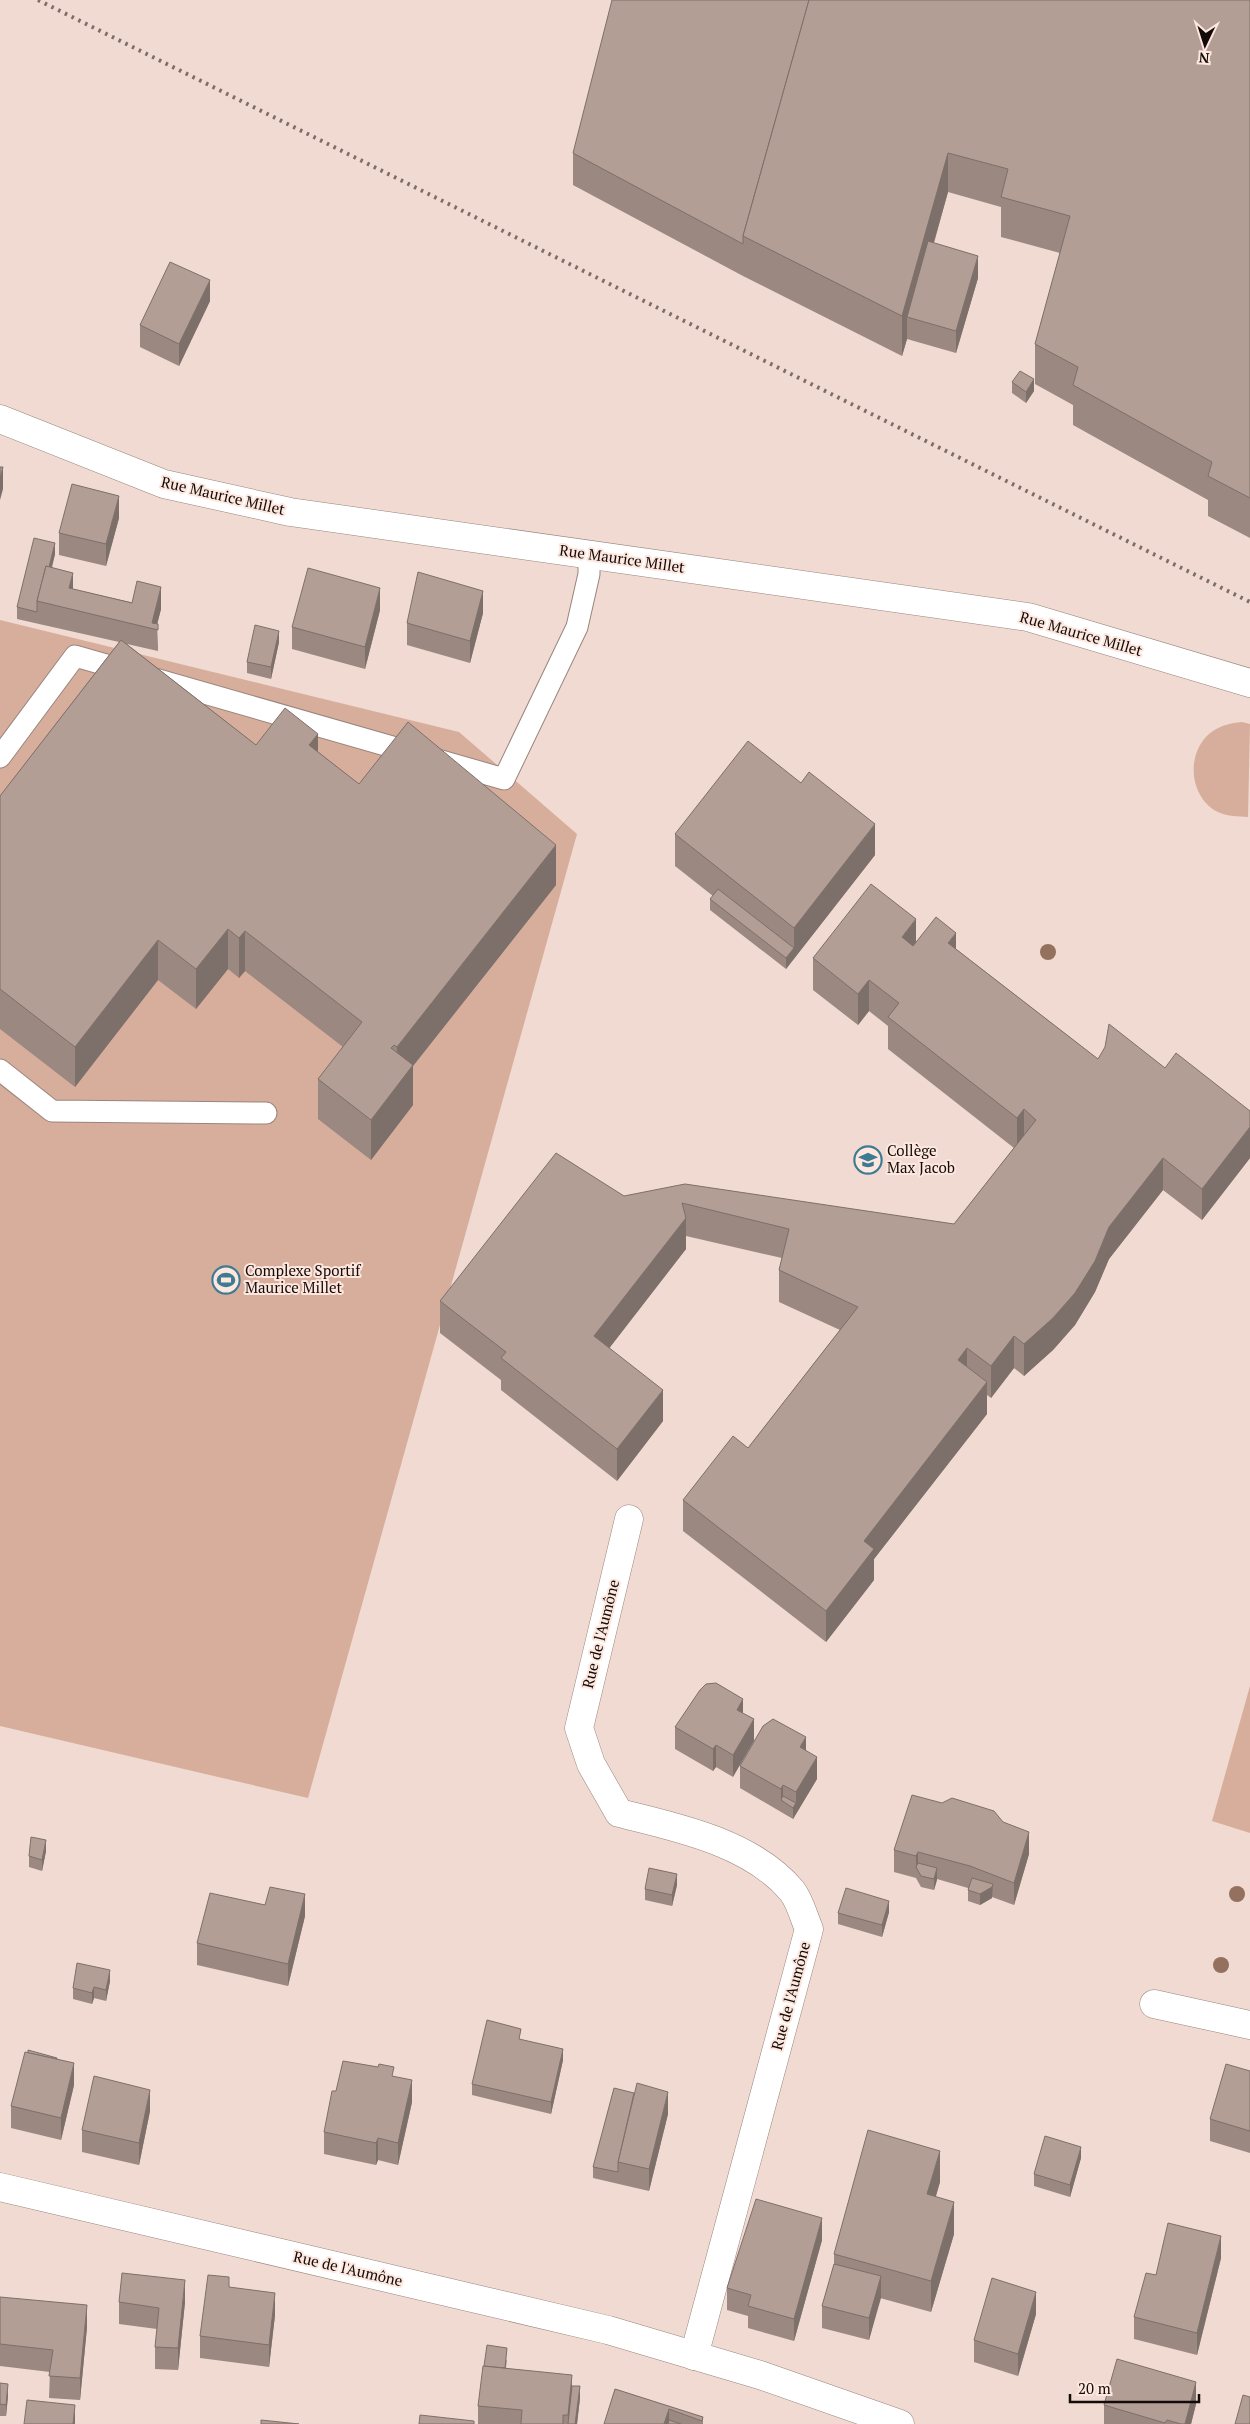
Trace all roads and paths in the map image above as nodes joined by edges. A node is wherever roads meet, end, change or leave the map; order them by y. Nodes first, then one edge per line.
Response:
1 (0, 419) edge
2 (589, 555) junction
3 (1250, 684) edge
4 (0, 757) edge
5 (0, 1070) edge
6 (266, 1113) dead end
7 (629, 1520) dead end
8 (1154, 2004) dead end
9 (1250, 2024) edge
10 (0, 2187) edge
11 (694, 2356) junction
12 (900, 2424) edge

1 - 2 street, Rue Maurice Millet
2 - 3 street, Rue Maurice Millet
2 - 4 lane
5 - 6 lane
7 - 11 street, Rue de l'Aumône
8 - 9 street
10 - 11 street, Rue de l'Aumône
11 - 12 street, Rue de l'Aumône

